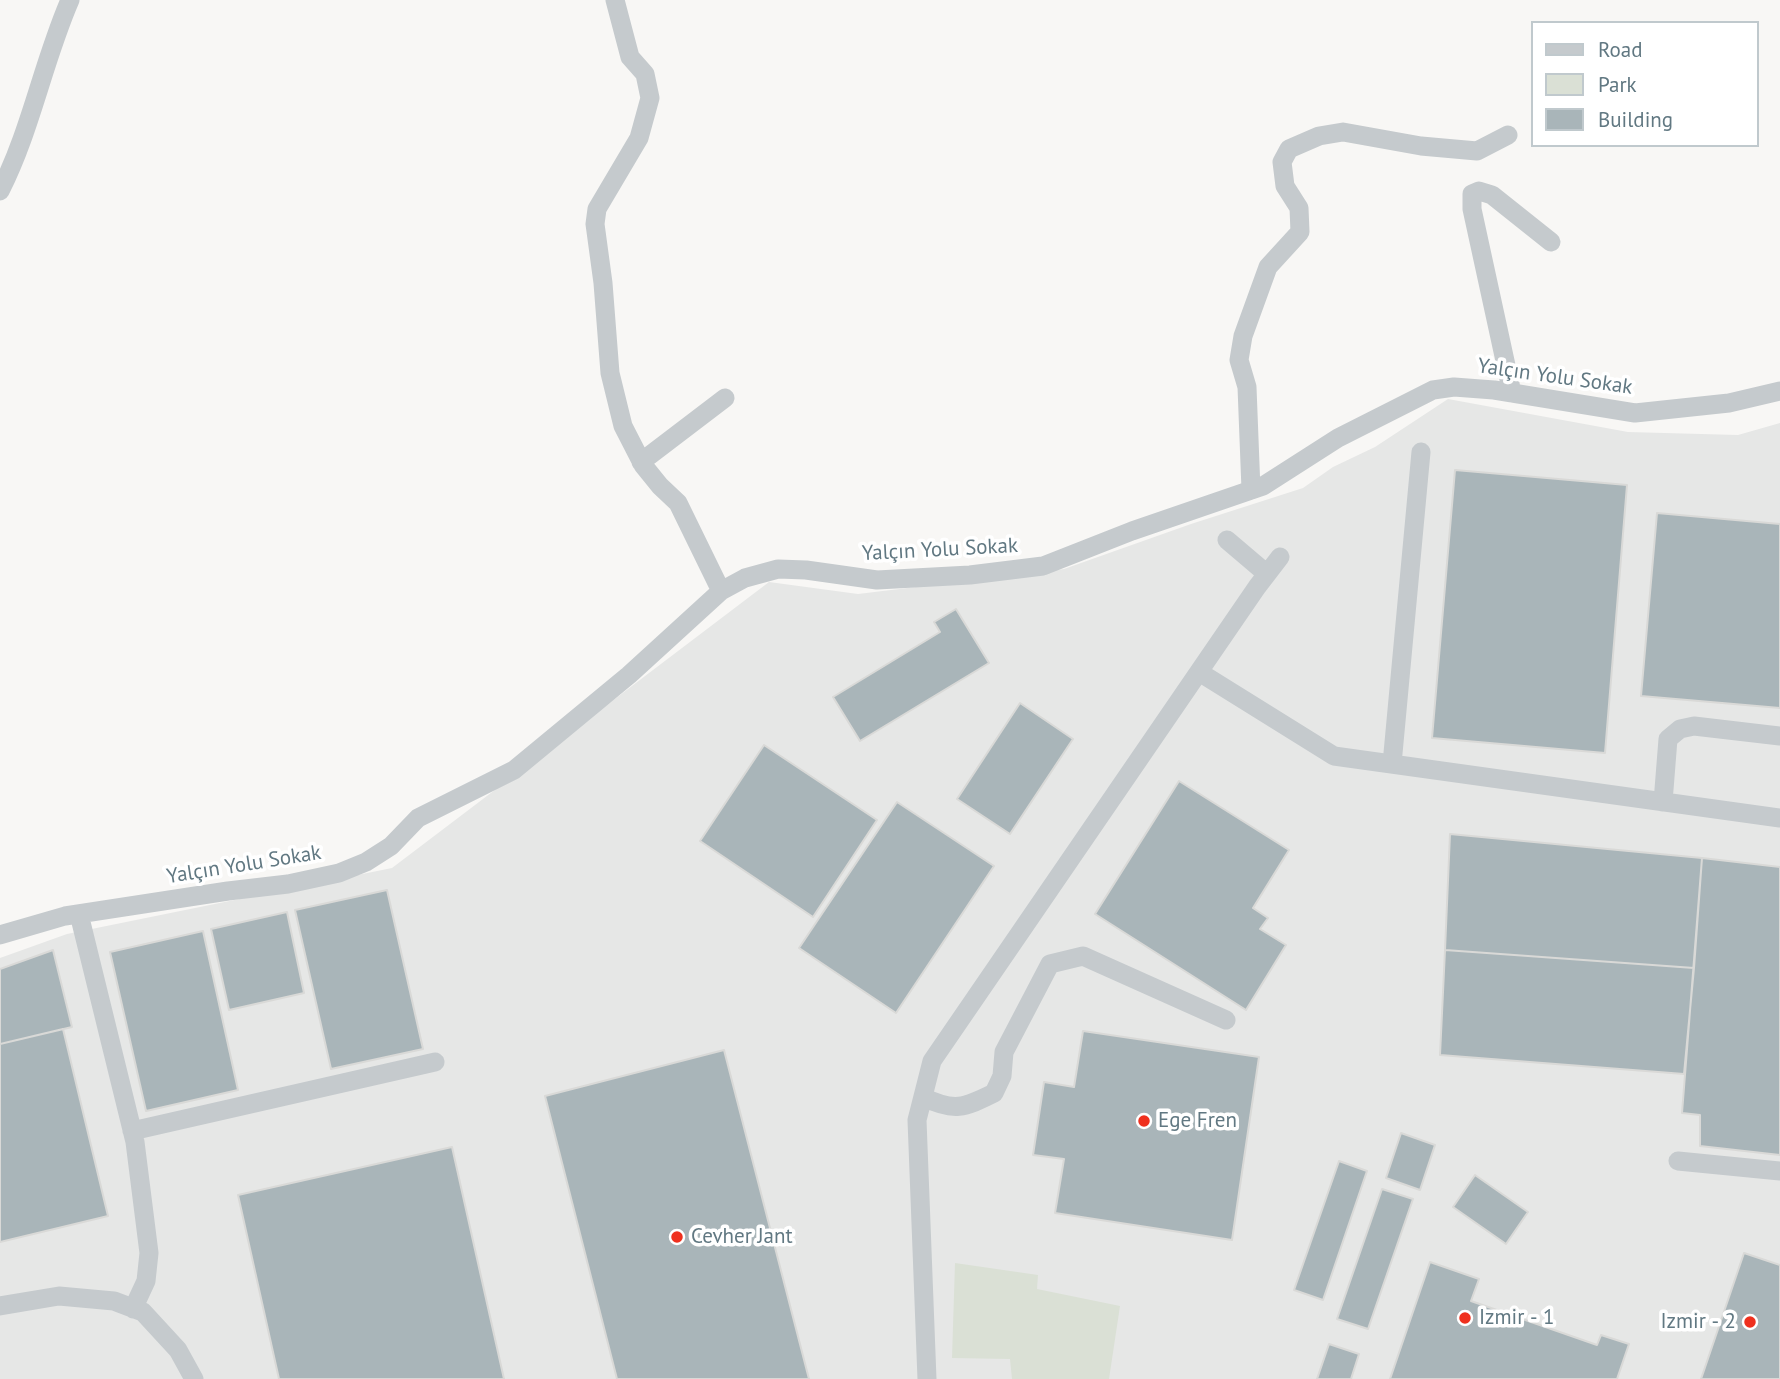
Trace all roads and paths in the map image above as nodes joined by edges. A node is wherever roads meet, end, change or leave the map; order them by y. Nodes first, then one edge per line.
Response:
1 (70, 0) edge
2 (615, 0) edge
3 (1508, 135) dead end
4 (0, 191) edge
5 (1551, 242) dead end
6 (1780, 391) edge
7 (1512, 393) junction
8 (725, 398) dead end
9 (1421, 452) dead end
10 (641, 462) junction
11 (1251, 490) junction
12 (1227, 540) dead end
13 (1280, 557) dead end
14 (1267, 574) junction
15 (721, 591) junction
16 (1199, 672) junction
17 (1780, 736) edge
18 (1392, 764) junction
19 (1664, 802) junction
20 (1780, 818) edge
21 (79, 914) junction
22 (0, 935) edge
23 (1226, 1020) dead end
24 (435, 1062) dead end
25 (923, 1097) junction
26 (132, 1131) junction
27 (1678, 1161) dead end
28 (1780, 1171) edge
29 (0, 1306) edge
30 (133, 1309) junction
31 (194, 1379) edge
32 (927, 1379) edge

1 - 4 street
2 - 10 street
3 - 11 street
5 - 7 street
6 - 7 street, Yalçın Yolu Sokak
7 - 11 street, Yalçın Yolu Sokak
8 - 10 street
9 - 18 street
10 - 15 street
11 - 15 street, Yalçın Yolu Sokak
12 - 14 street
13 - 14 street
14 - 16 street
15 - 21 street, Yalçın Yolu Sokak
16 - 18 street
16 - 25 street
17 - 19 street
18 - 19 street
19 - 20 street
21 - 22 street, Yalçın Yolu Sokak
21 - 26 street
23 - 25 street
24 - 26 street
25 - 32 street
26 - 30 street
27 - 28 street
29 - 30 street
30 - 31 street

